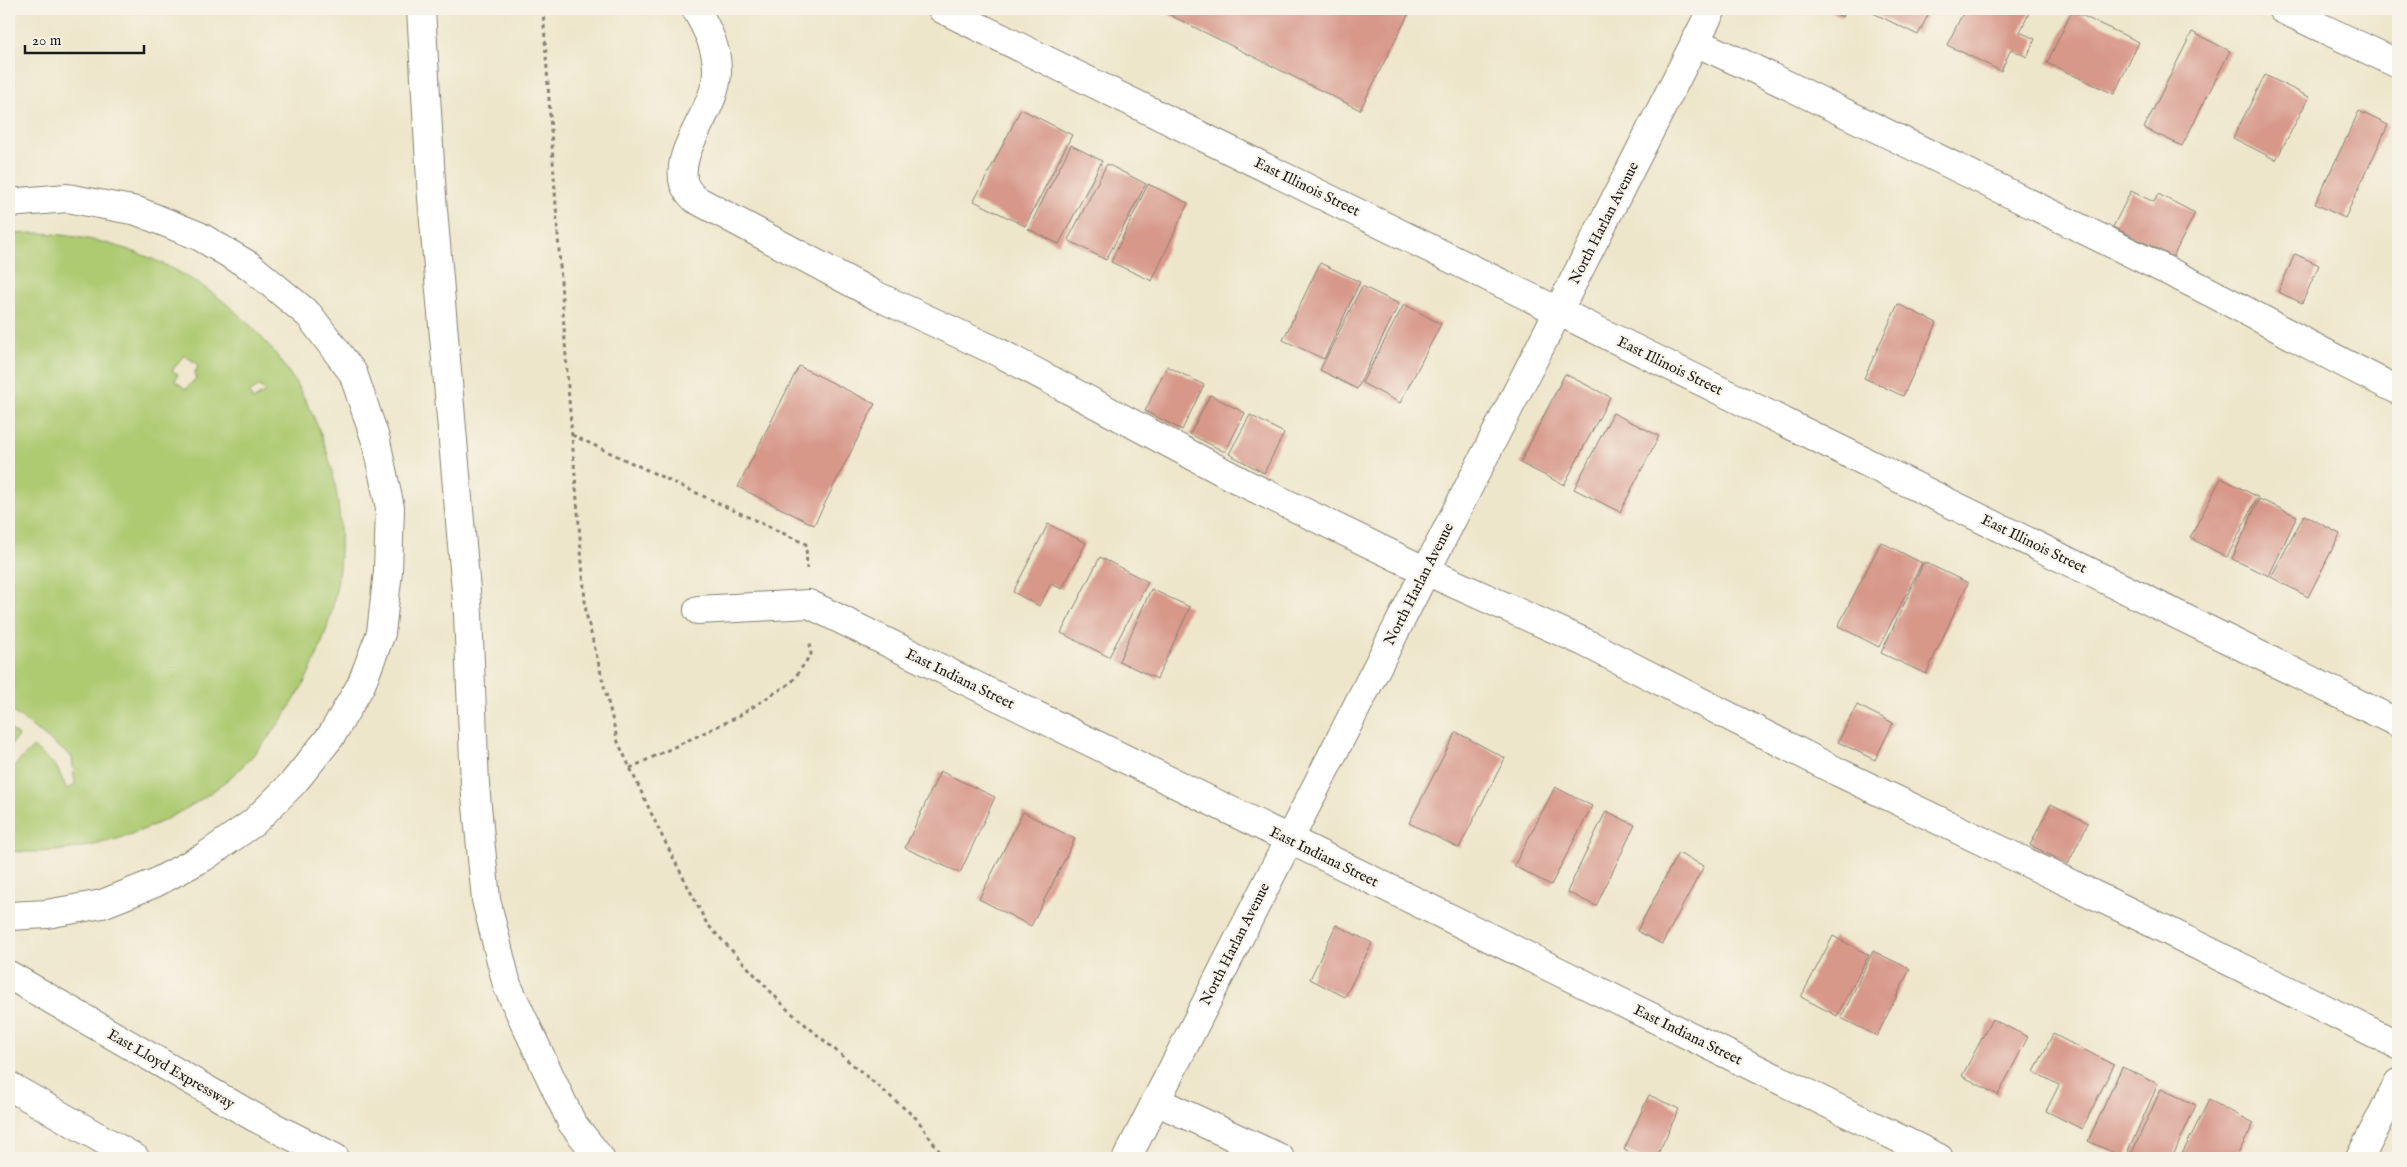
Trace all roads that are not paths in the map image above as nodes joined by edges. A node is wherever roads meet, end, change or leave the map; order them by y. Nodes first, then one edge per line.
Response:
1 (421, 9) edge
2 (696, 9) edge
3 (942, 9) edge
4 (1712, 9) edge
5 (2282, 9) edge
6 (1695, 42) junction
7 (2398, 64) edge
8 (9, 203) edge
9 (1559, 311) junction
10 (2398, 390) edge
11 (1426, 571) junction
12 (698, 610) dead end
13 (2398, 723) edge
14 (1289, 839) junction
15 (9, 916) edge
16 (9, 976) edge
17 (2398, 1045) edge
18 (2398, 1083) edge
19 (9, 1086) edge
20 (1156, 1100) junction
21 (135, 1158) edge
22 (335, 1158) edge
23 (600, 1158) edge
24 (1127, 1158) edge
25 (1280, 1158) edge
26 (1939, 1158) edge
27 (2360, 1158) edge

1 - 23 main road
2 - 11 main road
3 - 9 main road, East Illinois Street
4 - 6 main road, North Harlan Avenue
5 - 7 main road
6 - 9 main road, North Harlan Avenue
6 - 10 main road
8 - 15 main road
9 - 11 main road, North Harlan Avenue
9 - 13 main road, East Illinois Street
11 - 14 main road, North Harlan Avenue
11 - 17 main road
12 - 14 main road, East Indiana Street
14 - 20 main road, North Harlan Avenue
14 - 26 main road, East Indiana Street
16 - 22 main road, East Lloyd Expressway
18 - 27 main road
19 - 21 main road
20 - 24 main road, North Harlan Avenue
20 - 25 main road

